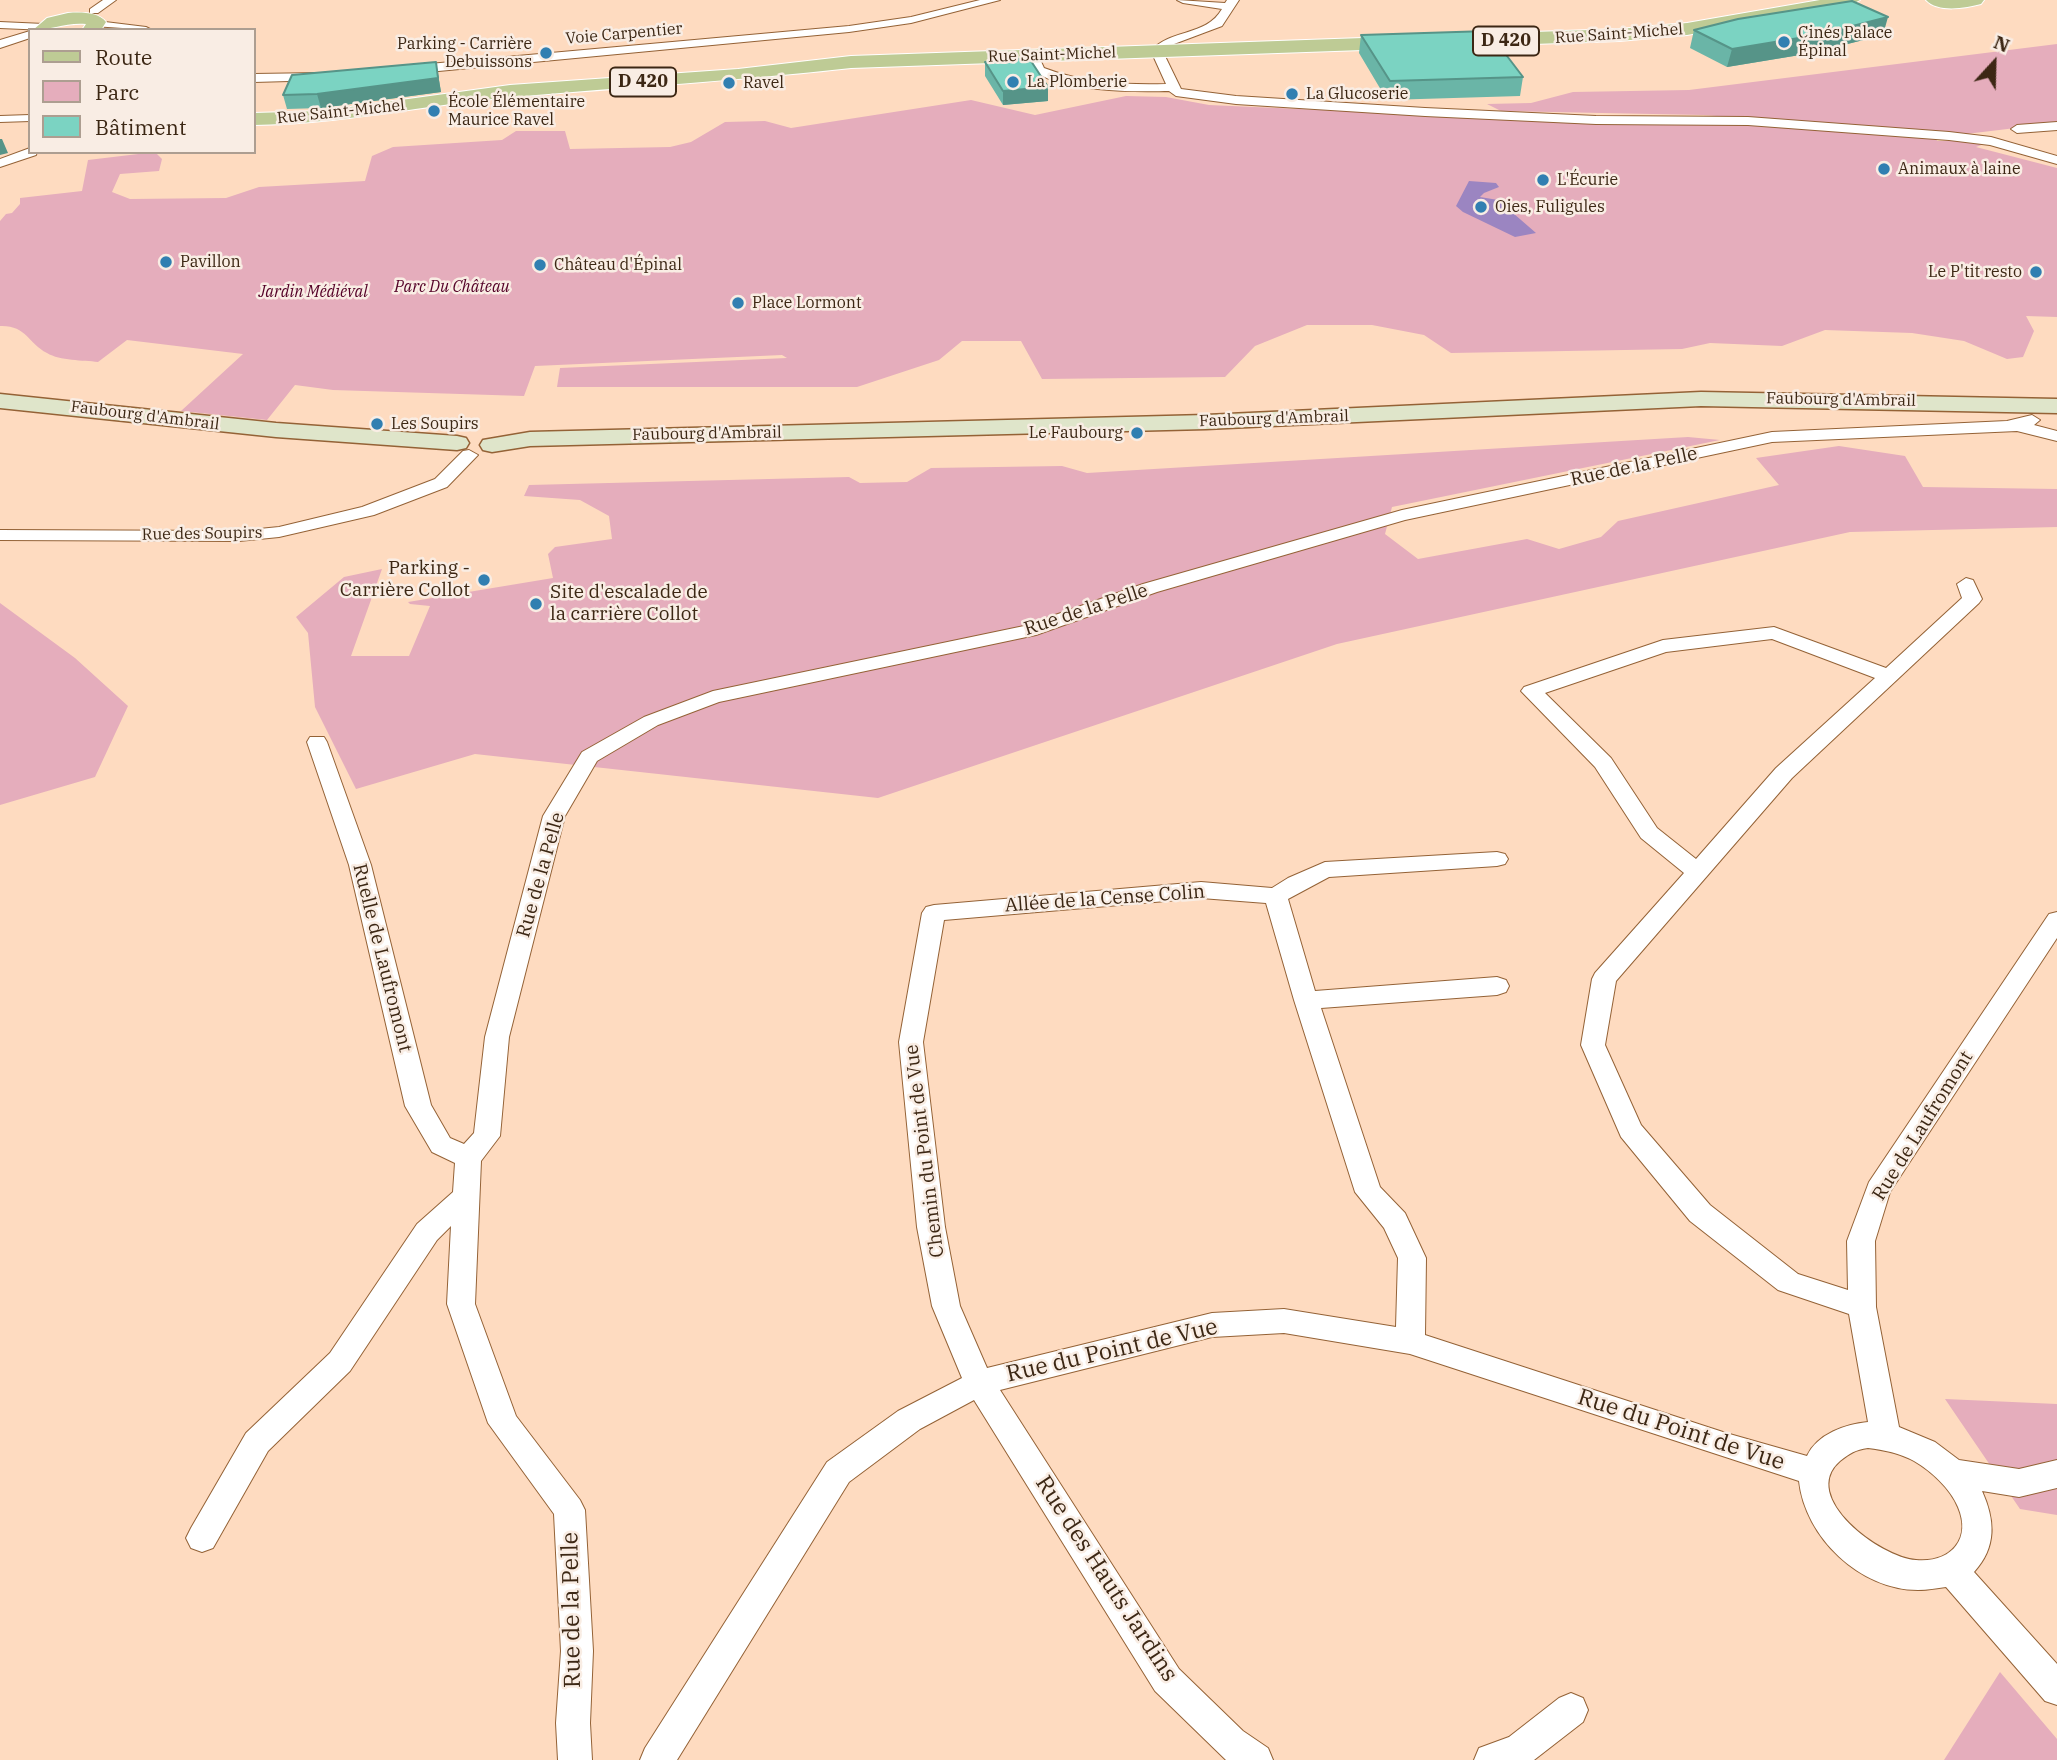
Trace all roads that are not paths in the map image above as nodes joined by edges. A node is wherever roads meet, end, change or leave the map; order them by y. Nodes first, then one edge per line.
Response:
1 (110, 0) edge
2 (994, 0) edge
3 (1183, 0) edge
4 (1851, 0) edge
5 (1934, 0) edge
6 (1975, 0) edge
7 (1230, 4) edge
8 (90, 14) edge
9 (49, 21) edge
10 (0, 25) edge
11 (139, 28) edge
12 (28, 31) edge
13 (0, 44) edge
14 (1157, 51) junction
15 (1034, 55) junction
16 (389, 71) edge
17 (335, 76) edge
18 (256, 78) edge
19 (1173, 87) junction
20 (28, 118) edge
21 (0, 119) edge
22 (256, 120) edge
23 (2057, 126) edge
24 (2017, 129) dead end
25 (28, 153) edge
26 (2057, 160) edge
27 (0, 163) edge
28 (0, 401) edge
29 (2057, 406) edge
30 (2026, 417) junction
31 (2051, 435) edge
32 (463, 449) junction
33 (0, 535) edge
34 (1966, 584) dead end
35 (1889, 676) junction
36 (317, 741) dead end
37 (1497, 859) dead end
38 (1698, 872) junction
39 (1276, 896) junction
40 (934, 913) joint
41 (2057, 920) edge
42 (1497, 986) dead end
43 (1306, 1000) junction
44 (468, 1158) junction
45 (466, 1196) junction
46 (1862, 1307) junction
47 (1410, 1342) junction
48 (979, 1383) junction
49 (1886, 1436) junction
50 (1815, 1472) junction
51 (1954, 1473) junction
52 (2057, 1474) edge
53 (202, 1538) dead end
54 (1952, 1571) junction
55 (2057, 1689) edge
56 (1571, 1710) dead end
57 (575, 1760) edge
58 (657, 1760) edge
59 (1253, 1760) edge
60 (1490, 1760) edge

1 - 8 street
2 - 16 street, Voie Carpentier
3 - 7 street
4 - 14 main road, Rue Saint-Michel / D 420
5 - 6 main road
7 - 14 street
8 - 9 main road
8 - 11 street
9 - 10 street
12 - 13 street
14 - 15 main road, Rue Saint-Michel / D 420
14 - 19 street
15 - 19 street
15 - 22 main road, Rue Saint-Michel / D 420
17 - 18 street
19 - 26 street
20 - 21 street
23 - 24 street
25 - 27 street
28 - 32 main road, Faubourg d'Ambrail
29 - 30 main road, Faubourg d'Ambrail
30 - 31 street
30 - 32 main road, Faubourg d'Ambrail
30 - 44 street, Rue de la Pelle
32 - 33 street, Rue des Soupirs
34 - 35 street
35 - 38 street
35 - 38 street
36 - 44 street, Ruelle de Laufromont
37 - 39 street
38 - 46 street
39 - 40 street, Allée de la Cense Colin
39 - 43 street
40 - 48 street, Chemin du Point de Vue
41 - 46 street, Rue de Laufromont
42 - 43 street
43 - 47 street
44 - 45 street, Rue de la Pelle
45 - 53 street
45 - 57 street, Rue de la Pelle
46 - 49 street, Rue de Laufromont
47 - 48 street, Rue du Point de Vue
47 - 50 street, Rue du Point de Vue
48 - 58 street, Rue du Point de Vue
48 - 59 street, Rue des Hauts Jardins
49 - 50 street
49 - 51 street
50 - 54 street
51 - 52 street
51 - 54 street
54 - 55 street
56 - 60 street

